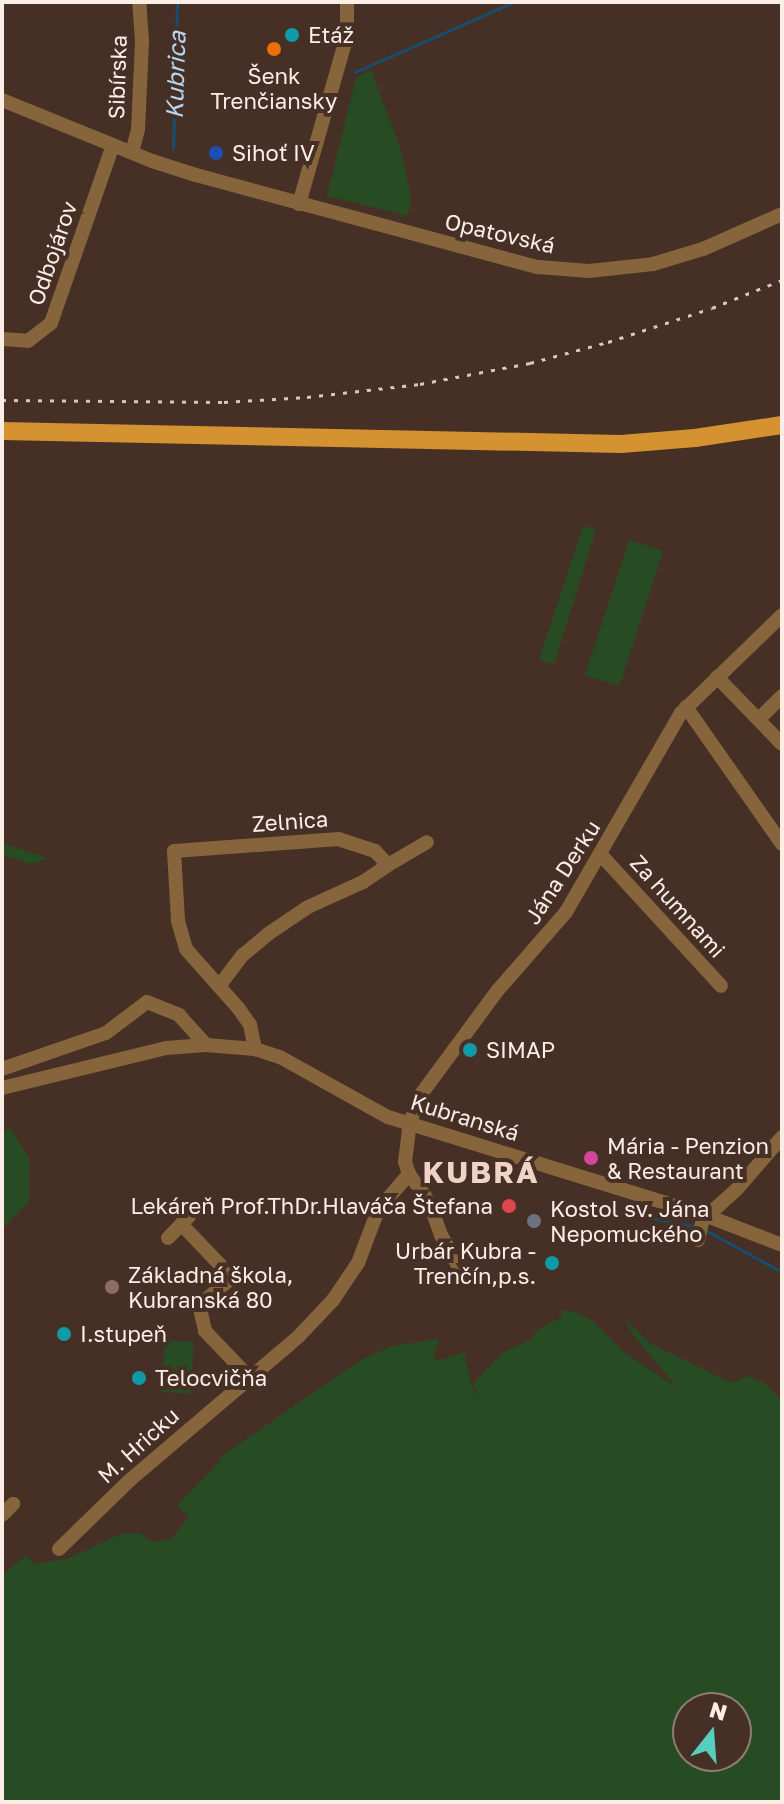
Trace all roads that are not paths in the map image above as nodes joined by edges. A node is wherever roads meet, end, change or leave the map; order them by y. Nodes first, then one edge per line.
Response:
1 (139, 2) edge
2 (347, 2) edge
3 (2, 100) edge
4 (113, 145) junction
5 (132, 152) junction
6 (299, 204) junction
7 (782, 214) edge
8 (2, 339) edge
9 (782, 425) edge
10 (2, 431) edge
11 (781, 618) edge
12 (717, 677) junction
13 (782, 696) edge
14 (686, 707) junction
15 (759, 719) junction
16 (782, 744) edge
17 (427, 842) dead end
18 (782, 844) edge
19 (602, 856) junction
20 (388, 865) junction
21 (220, 985) junction
22 (721, 986) dead end
23 (106, 1033) junction
24 (206, 1045) junction
25 (255, 1049) junction
26 (48, 1056) junction
27 (114, 1058) junction
28 (2, 1069) edge
29 (53, 1075) junction
30 (2, 1088) edge
31 (410, 1123) junction
32 (782, 1137) edge
33 (409, 1174) junction
34 (702, 1225) junction
35 (168, 1238) dead end
36 (782, 1245) edge
37 (458, 1266) dead end
38 (249, 1377) junction
39 (13, 1504) dead end
40 (2, 1515) edge
41 (59, 1549) dead end

1 - 5 street, Sibírska
2 - 6 street
3 - 4 street, Opatovská
4 - 5 street, Opatovská
4 - 8 street, Odbojárov
5 - 6 street, Opatovská
6 - 7 street, Opatovská
9 - 10 main road
11 - 12 street, Jána Derku
12 - 14 street, Jána Derku
12 - 15 street
13 - 15 street
14 - 18 street
14 - 19 street, Jána Derku
15 - 16 street
17 - 20 street
19 - 22 street, Za humnami
19 - 31 street, Jána Derku
20 - 21 street
20 - 21 street, Zelnica
21 - 25 street, Zelnica
23 - 24 street
23 - 26 street
23 - 27 street
24 - 25 street, Kubranská
24 - 27 street, Kubranská
25 - 31 street, Kubranská
26 - 28 street
26 - 29 street
27 - 29 street, Kubranská
29 - 30 street, Kubranská
31 - 33 street
31 - 34 street, Kubranská
32 - 34 street
33 - 37 street
33 - 38 street, M. Hricku
34 - 36 street, Kubranská
35 - 38 street
38 - 41 street, M. Hricku
39 - 40 street

